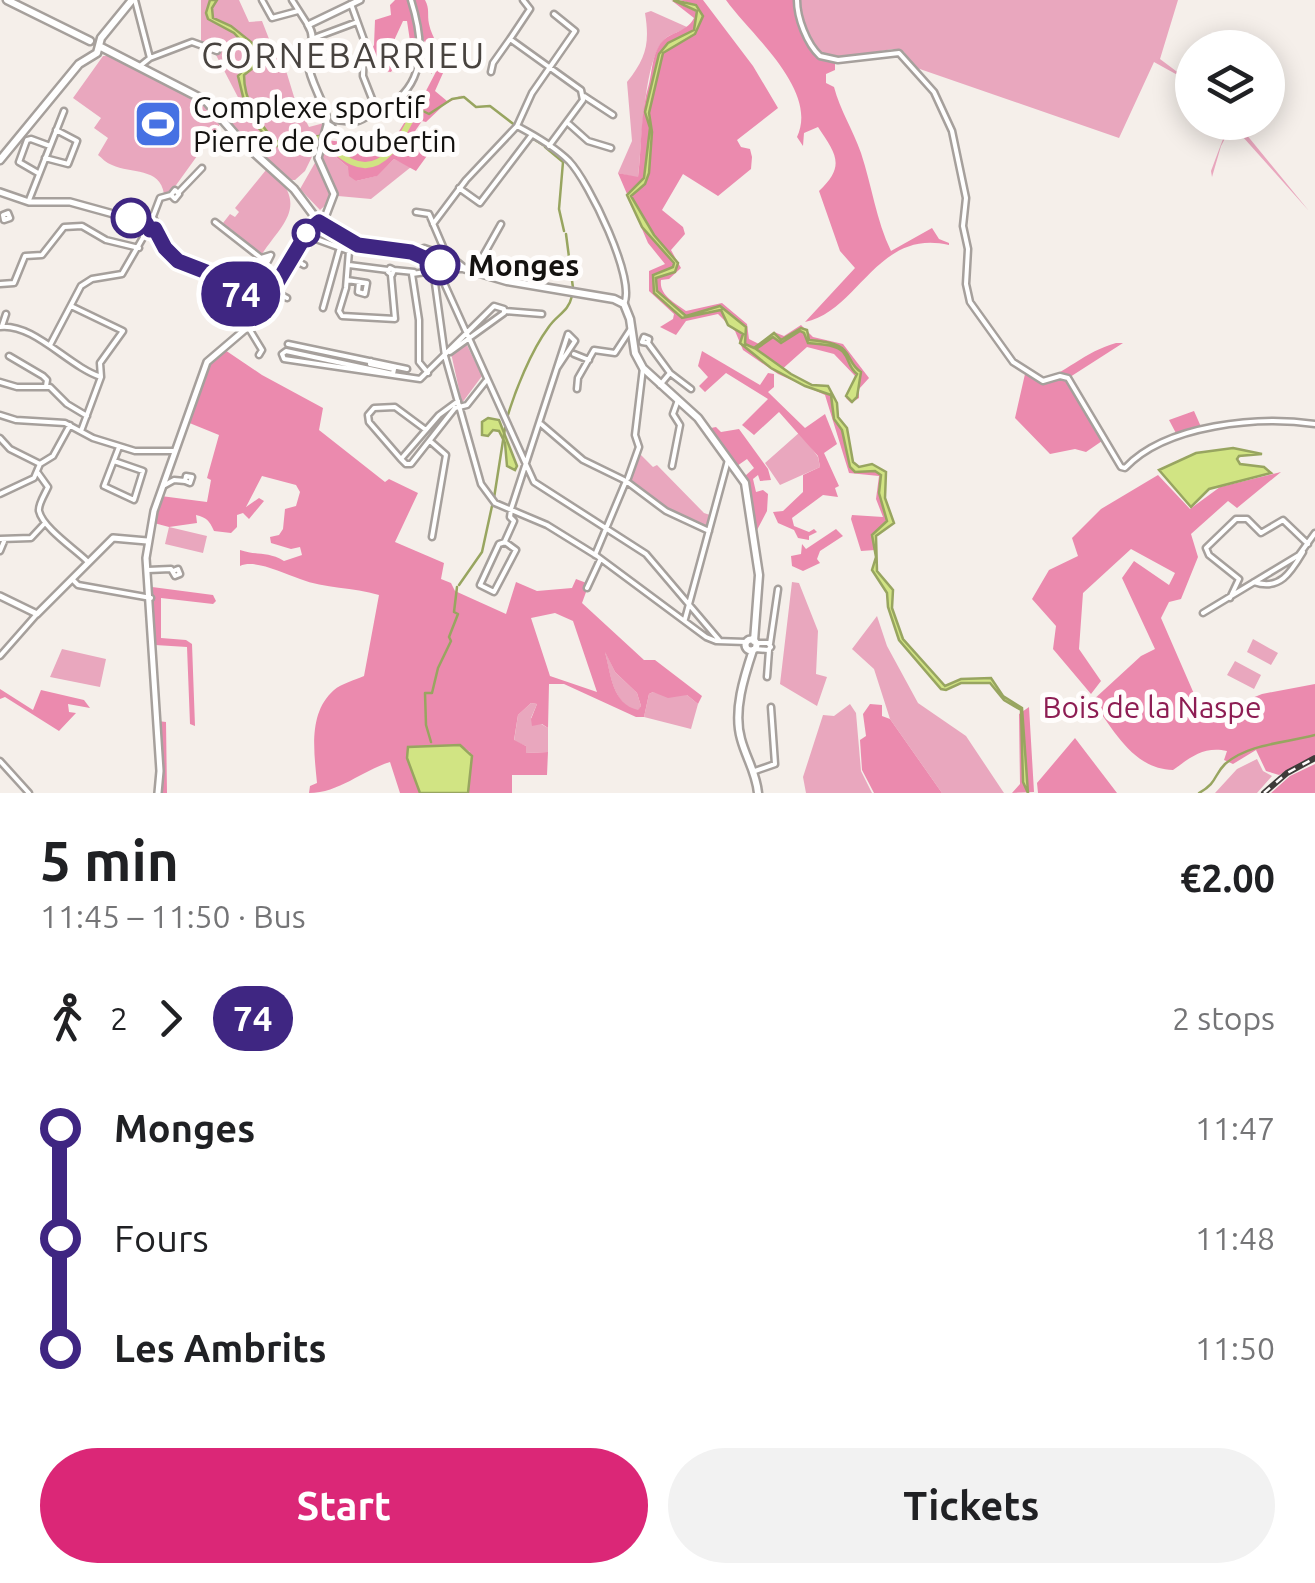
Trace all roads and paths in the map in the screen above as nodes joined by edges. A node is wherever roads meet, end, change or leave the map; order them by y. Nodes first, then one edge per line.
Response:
1 (8, 0) edge
2 (262, 0) edge
3 (292, 0) edge
4 (360, 0) edge
5 (411, 0) edge
6 (523, 0) edge
7 (797, 0) edge
8 (133, 1) edge
9 (351, 4) junction
10 (298, 11) junction
11 (554, 14) dead end
12 (358, 21) junction
13 (308, 25) junction
14 (314, 38) junction
15 (510, 39) junction
16 (94, 47) junction
17 (217, 51) dead end
18 (150, 58) junction
19 (140, 66) junction
20 (550, 66) junction
21 (491, 72) dead end
22 (584, 96) junction
23 (377, 110) junction
24 (64, 111) dead end
25 (612, 115) dead end
26 (568, 122) junction
27 (329, 124) junction
28 (516, 127) junction
29 (56, 130) junction
30 (532, 135) junction
31 (50, 146) junction
32 (549, 146) junction
33 (612, 148) dead end
34 (45, 158) junction
35 (0, 160) edge
36 (202, 168) dead end
37 (39, 173) junction
38 (459, 188) junction
39 (0, 192) edge
40 (14, 197) junction
41 (29, 202) junction
42 (416, 212) dead end
43 (4, 214) edge
44 (320, 218) junction
45 (215, 222) dead end
46 (433, 224) junction
47 (501, 224) dead end
48 (150, 225) junction
49 (305, 235) junction
50 (440, 244) junction
51 (340, 247) junction
52 (139, 248) junction
53 (434, 252) junction
54 (421, 253) junction
55 (261, 258) dead end
56 (293, 259) junction
57 (428, 261) junction
58 (451, 263) junction
59 (304, 265) dead end
60 (349, 265) junction
61 (433, 271) junction
62 (392, 272) junction
63 (410, 272) junction
64 (474, 272) junction
65 (347, 280) junction
66 (359, 282) dead end
67 (0, 284) edge
68 (273, 291) junction
69 (287, 298) dead end
70 (624, 304) junction
71 (71, 306) junction
72 (262, 308) junction
73 (323, 308) dead end
74 (504, 311) junction
75 (6, 314) dead end
76 (542, 314) dead end
77 (1, 326) edge
78 (248, 327) junction
79 (630, 330) junction
80 (467, 337) junction
81 (622, 340) junction
82 (632, 342) junction
83 (648, 343) dead end
84 (288, 344) dead end
85 (50, 345) junction
86 (448, 354) junction
87 (574, 354) dead end
88 (258, 355) dead end
89 (8, 356) dead end
90 (588, 360) junction
91 (371, 361) junction
92 (407, 368) dead end
93 (557, 368) junction
94 (643, 368) junction
95 (670, 372) junction
96 (428, 373) junction
97 (393, 374) junction
98 (101, 377) junction
99 (486, 380) junction
100 (0, 382) edge
101 (660, 385) junction
102 (46, 386) junction
103 (577, 389) dead end
104 (691, 389) dead end
105 (678, 400) junction
106 (459, 404) junction
107 (0, 415) edge
108 (87, 416) junction
109 (539, 423) junction
110 (1315, 424) edge
111 (70, 425) junction
112 (81, 430) junction
113 (426, 430) junction
114 (0, 438) edge
115 (430, 440) junction
116 (119, 447) junction
117 (173, 451) junction
118 (401, 459) junction
119 (728, 460) junction
120 (114, 461) junction
121 (40, 464) junction
122 (672, 466) dead end
123 (525, 467) junction
124 (38, 473) junction
125 (627, 480) junction
126 (185, 481) dead end
127 (162, 484) junction
128 (0, 494) edge
129 (511, 510) junction
130 (46, 523) junction
131 (605, 528) junction
132 (708, 531) junction
133 (1315, 534) edge
134 (432, 537) dead end
135 (3, 539) edge
136 (148, 541) junction
137 (504, 542) junction
138 (1307, 547) junction
139 (0, 552) edge
140 (597, 557) junction
141 (87, 563) junction
142 (148, 570) junction
143 (174, 571) dead end
144 (73, 580) junction
145 (1254, 582) junction
146 (588, 588) dead end
147 (778, 589) dead end
148 (0, 596) edge
149 (151, 598) junction
150 (1230, 598) junction
151 (689, 606) junction
152 (1203, 613) dead end
153 (36, 614) junction
154 (684, 620) junction
155 (721, 641) junction
156 (751, 645) junction
157 (769, 647) junction
158 (0, 656) edge
159 (767, 677) dead end
160 (771, 707) dead end
161 (0, 761) edge
162 (756, 771) junction
163 (29, 793) edge
164 (158, 793) edge
165 (758, 793) edge

1 - 16 main road
2 - 10 street
3 - 10 street
4 - 9 street
5 - 23 street
6 - 15 street
7 - 110 street
8 - 16 main road
8 - 18 street
9 - 12 street
9 - 13 street
10 - 13 street
11 - 20 street
12 - 14 street
12 - 23 street
13 - 14 street
14 - 27 street
15 - 20 street
15 - 21 street
16 - 19 main road
16 - 35 main road
17 - 18 street
18 - 19 street
19 - 44 main road
20 - 22 street
20 - 28 street
22 - 25 street
22 - 26 street
23 - 27 street
24 - 29 street
26 - 32 street
26 - 33 street
27 - 44 street
28 - 30 street
28 - 38 street
29 - 31 street
29 - 34 street
30 - 32 street
30 - 38 street
31 - 34 street
31 - 37 street
32 - 70 street
34 - 37 street
36 - 48 street
37 - 41 street
38 - 46 street
39 - 40 street
40 - 41 street
40 - 43 street
41 - 48 street
42 - 46 street
44 - 49 street
44 - 54 main road
45 - 55 street
46 - 50 street
47 - 64 street
48 - 52 street
48 - 72 street
49 - 51 street
49 - 56 street
50 - 53 street
50 - 58 street
51 - 60 street
51 - 73 street
52 - 67 street
52 - 71 street
53 - 54 main road
53 - 58 main road
54 - 57 main road
56 - 59 street
56 - 68 street
57 - 58 main road
57 - 61 street
58 - 64 main road
58 - 80 street
60 - 62 street
60 - 65 street
61 - 63 street
61 - 86 street
62 - 63 street
62 - 65 street
63 - 96 street
64 - 70 main road
65 - 66 street
68 - 69 street
68 - 72 street
70 - 79 main road
71 - 85 street
71 - 98 street
72 - 78 street
74 - 76 street
74 - 80 street
74 - 80 street
75 - 77 street
77 - 85 street
78 - 88 street
78 - 117 street
79 - 81 street
79 - 82 main road
80 - 86 street
80 - 99 street
81 - 82 street
81 - 90 street
82 - 94 main road
83 - 95 street
84 - 91 street
85 - 98 street
86 - 96 street
86 - 106 street
87 - 90 street
89 - 102 street
90 - 103 street
91 - 92 street
91 - 97 street
93 - 93 street
93 - 109 street
94 - 101 main road
94 - 125 street
95 - 101 street
95 - 104 street
96 - 97 street
97 - 97 street
98 - 108 street
99 - 106 street
99 - 123 street
100 - 102 street
101 - 105 main road
102 - 108 street
105 - 119 main road
105 - 122 street
106 - 113 street
106 - 115 street
106 - 129 street
107 - 111 street
108 - 112 street
109 - 123 street
109 - 125 street
111 - 112 street
111 - 121 street
112 - 116 street
113 - 118 street
113 - 118 street
114 - 121 street
115 - 118 street
115 - 134 street
116 - 117 street
116 - 120 street
117 - 127 street
119 - 132 street
119 - 156 main road
120 - 120 street
121 - 124 street
123 - 129 street
123 - 131 street
124 - 128 street
124 - 130 street
125 - 131 street
125 - 132 street
126 - 127 street
127 - 136 street
129 - 137 street
129 - 140 street
130 - 135 street
130 - 141 street
131 - 140 street
131 - 151 street
132 - 151 street
133 - 138 street
135 - 139 street
136 - 141 street
136 - 142 street
137 - 137 street
138 - 145 street
138 - 145 street
138 - 150 street
140 - 146 street
140 - 154 street
141 - 144 street
142 - 143 street
142 - 149 street
144 - 149 street
144 - 153 street
145 - 150 street
147 - 157 street
148 - 153 street
149 - 164 street
150 - 152 street
151 - 154 street
151 - 155 street
153 - 158 street
154 - 155 street
155 - 156 street
156 - 157 street
156 - 162 main road
157 - 159 street
160 - 162 street
161 - 163 street
162 - 165 main road

